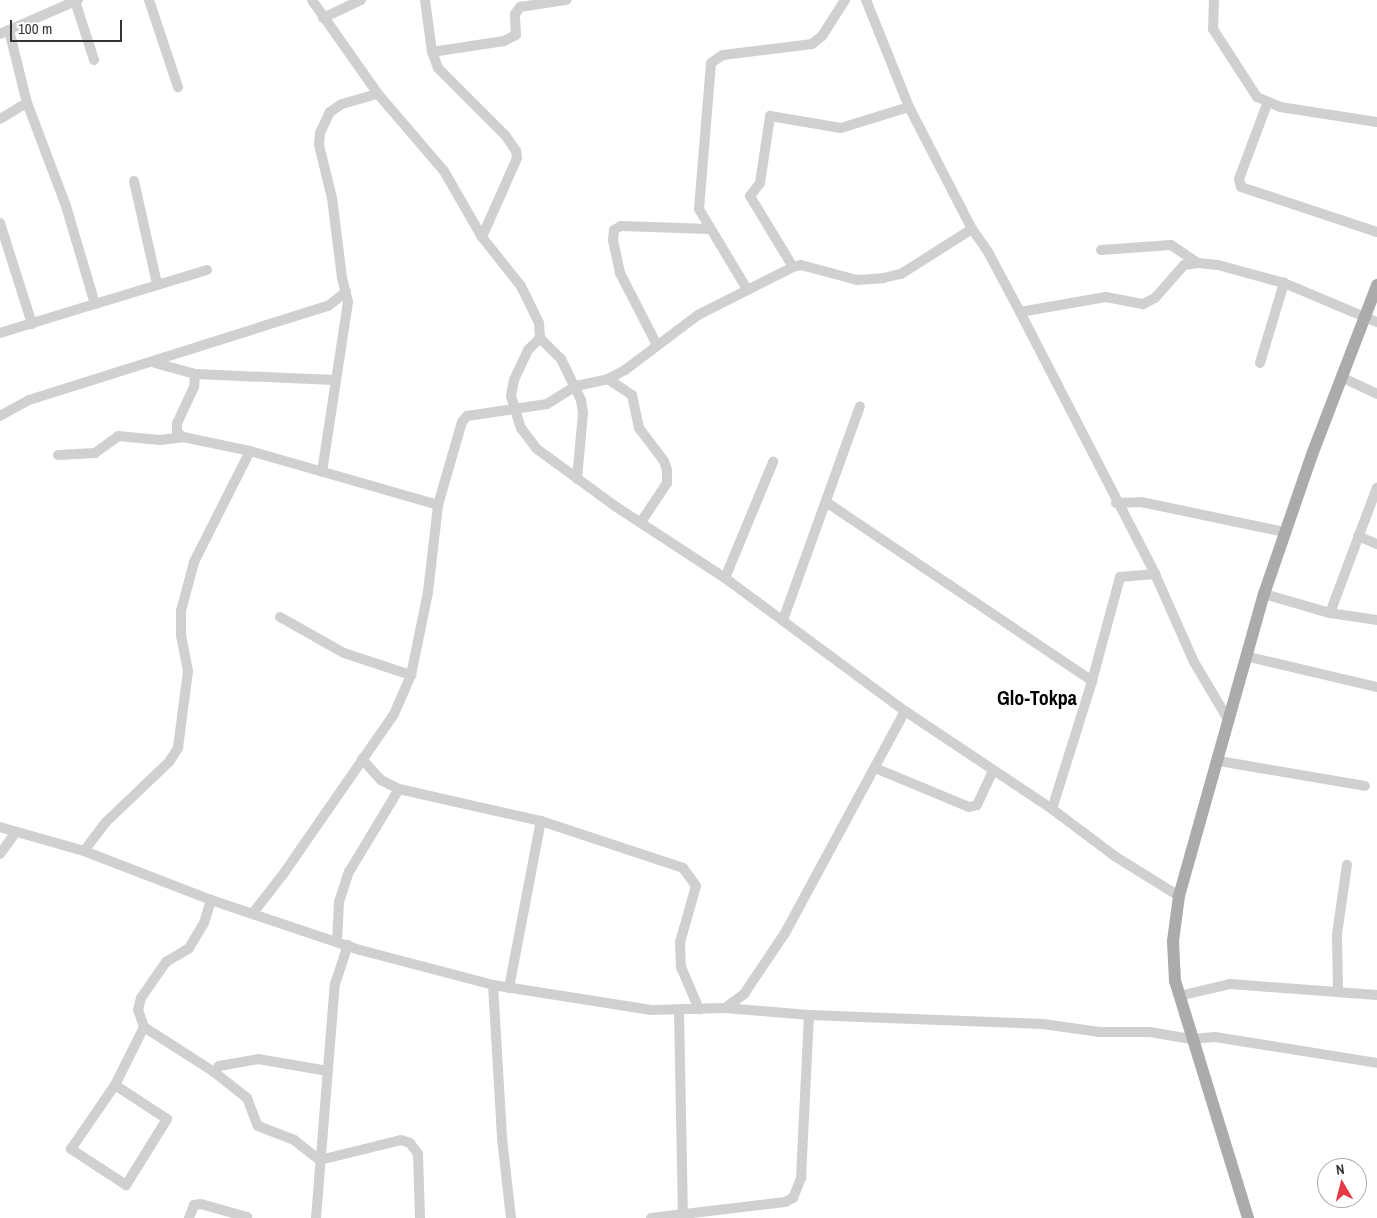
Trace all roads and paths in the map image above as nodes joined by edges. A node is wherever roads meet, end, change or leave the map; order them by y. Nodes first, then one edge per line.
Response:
1 (76, 0) edge
2 (149, 0) edge
3 (312, 0) edge
4 (361, 0) edge
5 (425, 0) edge
6 (566, 0) edge
7 (845, 0) edge
8 (866, 0) edge
9 (1214, 0) edge
10 (324, 18) junction
11 (4, 32) edge
12 (432, 52) junction
13 (94, 60) dead end
14 (178, 87) dead end
15 (378, 94) junction
16 (27, 103) junction
17 (1268, 104) junction
18 (909, 107) junction
19 (0, 119) edge
20 (1377, 122) edge
21 (134, 181) dead end
22 (0, 223) edge
23 (709, 229) junction
24 (972, 229) junction
25 (1377, 232) edge
26 (482, 237) junction
27 (1101, 250) dead end
28 (1198, 263) junction
29 (793, 267) junction
30 (206, 270) dead end
31 (1284, 282) junction
32 (157, 284) junction
33 (1377, 285) edge
34 (747, 289) junction
35 (346, 292) junction
36 (95, 304) junction
37 (328, 306) junction
38 (1020, 312) junction
39 (347, 314) junction
40 (1371, 319) edge
41 (32, 324) junction
42 (0, 333) edge
43 (540, 338) junction
44 (657, 345) junction
45 (155, 363) junction
46 (1260, 363) dead end
47 (195, 374) junction
48 (1341, 377) junction
49 (608, 379) junction
50 (334, 380) junction
51 (576, 386) junction
52 (1377, 394) edge
53 (860, 406) dead end
54 (513, 409) junction
55 (0, 416) edge
56 (183, 437) junction
57 (250, 451) junction
58 (58, 455) dead end
59 (773, 462) dead end
60 (322, 472) junction
61 (577, 479) junction
62 (1377, 486) edge
63 (826, 502) junction
64 (1116, 503) junction
65 (438, 505) junction
66 (641, 522) junction
67 (1285, 532) junction
68 (1358, 536) junction
69 (1377, 544) edge
70 (1155, 574) junction
71 (725, 578) junction
72 (1264, 594) junction
73 (1330, 613) junction
74 (280, 617) dead end
75 (783, 620) junction
76 (1377, 620) edge
77 (1249, 656) junction
78 (411, 674) junction
79 (1092, 681) junction
80 (1377, 687) edge
81 (905, 711) junction
82 (1229, 721) junction
83 (362, 759) junction
84 (1219, 761) junction
85 (875, 768) junction
86 (993, 770) junction
87 (1365, 786) dead end
88 (399, 789) junction
89 (1052, 809) junction
90 (541, 821) junction
91 (0, 827) edge
92 (16, 832) junction
93 (84, 851) junction
94 (0, 854) edge
95 (1347, 865) dead end
96 (1179, 896) junction
97 (211, 900) junction
98 (253, 913) junction
99 (337, 941) junction
100 (348, 945) junction
101 (493, 985) junction
102 (509, 988) junction
103 (1338, 992) junction
104 (1377, 995) edge
105 (1179, 996) junction
106 (725, 1008) junction
107 (699, 1009) junction
108 (679, 1010) junction
109 (809, 1015) junction
110 (144, 1028) junction
111 (1191, 1038) junction
112 (1377, 1063) edge
113 (328, 1071) junction
114 (214, 1072) junction
115 (115, 1084) junction
116 (320, 1160) junction
117 (683, 1214) junction
118 (247, 1217) dead end
119 (189, 1218) edge
120 (316, 1218) edge
121 (420, 1218) edge
122 (511, 1218) edge
123 (651, 1218) edge
124 (1248, 1218) edge

1 - 11 street
1 - 13 street
2 - 14 street
3 - 10 street
4 - 10 street
5 - 12 street
6 - 12 street
7 - 23 street
8 - 18 street
9 - 17 street
10 - 15 street
11 - 16 street
12 - 26 street
15 - 26 street
15 - 35 street
16 - 19 street
16 - 36 street
17 - 20 street
17 - 25 street
18 - 24 street
18 - 29 street
21 - 32 street
22 - 41 street
23 - 34 street
23 - 44 street
24 - 29 street
24 - 38 street
26 - 43 street
27 - 28 street
28 - 31 street
28 - 38 street
29 - 34 street
30 - 32 street
31 - 40 street
31 - 46 street
32 - 36 street
33 - 40 main road
34 - 44 street
35 - 37 street
35 - 39 street
36 - 41 street
37 - 39 street
37 - 45 street
38 - 64 street
39 - 50 street
40 - 48 main road
41 - 42 street
43 - 51 street
43 - 54 street
44 - 49 street
45 - 47 street
45 - 55 street
47 - 50 street
47 - 56 street
48 - 52 street
48 - 67 main road
49 - 51 street
49 - 66 street
50 - 60 street
51 - 54 street
51 - 61 street
53 - 63 street
54 - 61 street
54 - 65 street
56 - 57 street
56 - 58 street
57 - 60 street
57 - 93 street
59 - 71 street
60 - 65 street
61 - 66 street
62 - 68 street
63 - 75 street
63 - 79 street
64 - 67 street
64 - 70 street
65 - 78 street
66 - 71 street
67 - 72 main road
68 - 69 street
68 - 73 street
70 - 79 street
70 - 82 street
71 - 75 street
72 - 73 street
72 - 77 main road
73 - 76 street
74 - 78 street
75 - 81 street
77 - 80 street
77 - 82 main road
78 - 83 street
79 - 89 street
81 - 85 street
81 - 86 street
82 - 84 main road
83 - 88 street
83 - 98 street
84 - 87 street
84 - 96 main road
85 - 86 street
85 - 106 street
86 - 89 street
88 - 90 street
88 - 99 street
89 - 96 street
90 - 102 street
90 - 107 street
91 - 92 street
92 - 93 street
92 - 94 street
93 - 97 street
95 - 103 street
96 - 105 main road
97 - 98 street
97 - 110 street
98 - 99 street
99 - 100 street
100 - 101 street
100 - 113 street
101 - 102 street
101 - 122 street
102 - 108 street
103 - 104 street
103 - 105 street
105 - 111 main road
106 - 107 street
106 - 109 street
107 - 108 street
108 - 117 street
109 - 111 street
109 - 117 street
110 - 114 street
110 - 115 street
111 - 112 street
111 - 124 main road
113 - 114 street
113 - 116 street
114 - 116 street
115 - 115 street
116 - 120 street
116 - 121 street
117 - 123 street
118 - 119 street

